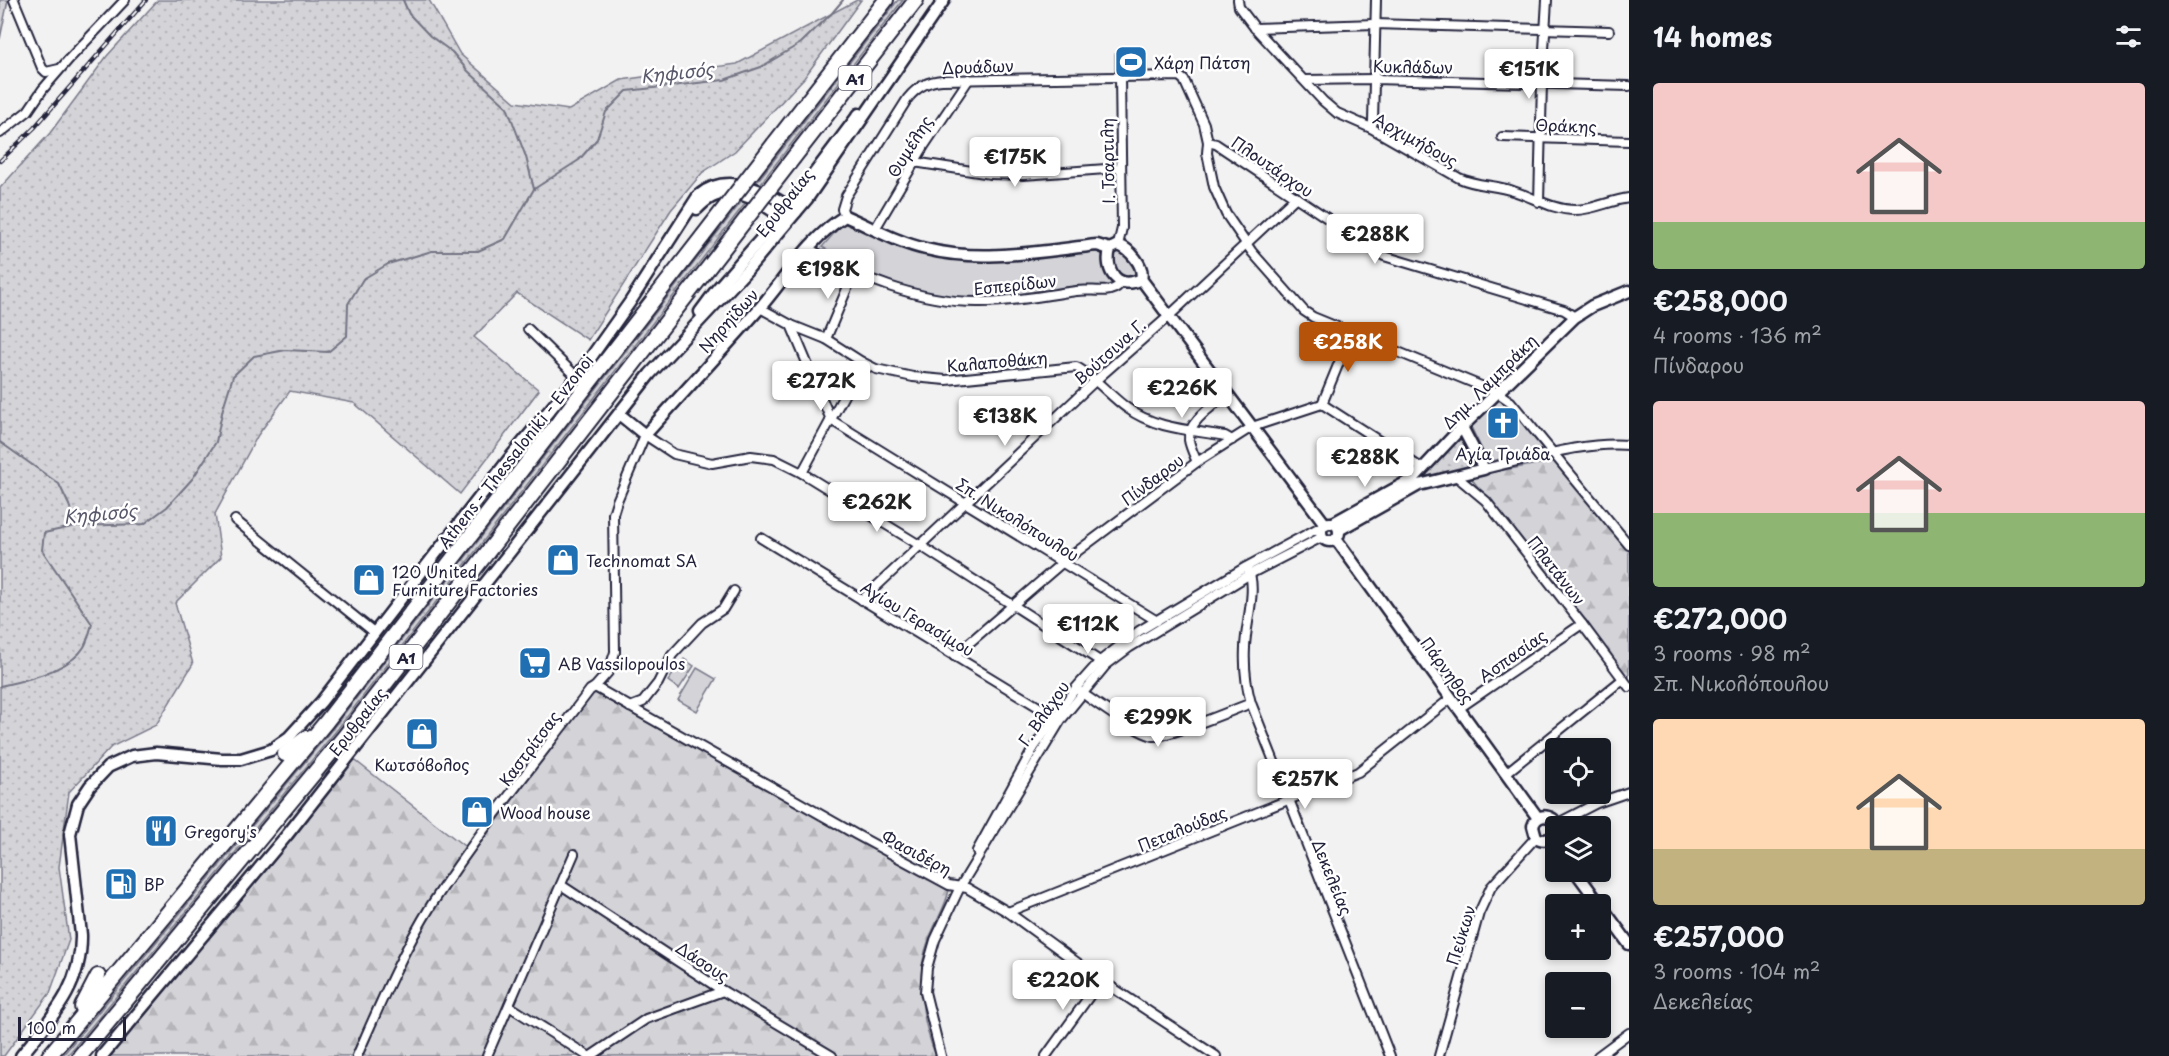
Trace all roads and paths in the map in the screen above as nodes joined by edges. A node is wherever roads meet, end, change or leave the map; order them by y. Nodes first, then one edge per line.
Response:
1 (14, 0) edge
2 (125, 0) edge
3 (886, 0) edge
4 (916, 0) edge
5 (944, 0) edge
6 (1238, 0) edge
7 (1376, 0) edge
8 (1547, 0) edge
9 (1375, 24) junction
10 (1255, 28) junction
11 (1545, 29) junction
12 (1609, 31) dead end
13 (60, 69) junction
14 (1120, 76) junction
15 (969, 79) junction
16 (1374, 79) junction
17 (1305, 80) junction
18 (1542, 83) junction
19 (1629, 86) edge
20 (1371, 128) junction
21 (0, 134) edge
22 (1502, 137) dead end
23 (1542, 138) junction
24 (1629, 141) edge
25 (1208, 142) junction
26 (914, 162) junction
27 (1120, 168) junction
28 (1296, 197) junction
29 (1629, 198) edge
30 (1539, 202) junction
31 (792, 209) junction
32 (845, 216) junction
33 (784, 219) junction
34 (875, 229) junction
35 (675, 234) junction
36 (1246, 244) junction
37 (1114, 247) junction
38 (808, 248) junction
39 (854, 272) junction
40 (1141, 279) junction
41 (1122, 281) junction
42 (1629, 291) edge
43 (760, 308) junction
44 (1169, 316) junction
45 (1575, 317) junction
46 (790, 325) junction
47 (528, 329) dead end
48 (1352, 331) junction
49 (826, 339) junction
50 (862, 362) junction
51 (577, 377) junction
52 (1095, 381) junction
53 (1228, 393) junction
54 (1498, 393) junction
55 (1322, 404) junction
56 (618, 414) junction
57 (831, 420) junction
58 (1252, 426) junction
59 (1462, 427) junction
60 (1190, 430) junction
61 (645, 435) junction
62 (1232, 440) junction
63 (1629, 445) edge
64 (1554, 453) junction
65 (1197, 462) junction
66 (1423, 469) junction
67 (1484, 469) junction
68 (802, 473) junction
69 (1456, 476) junction
70 (965, 502) junction
71 (235, 520) dead end
72 (1329, 530) junction
73 (761, 538) dead end
74 (1629, 545) edge
75 (921, 546) junction
76 (1063, 562) junction
77 (1248, 571) junction
78 (734, 591) dead end
79 (862, 600) junction
80 (1014, 604) junction
81 (1157, 621) junction
82 (1582, 624) junction
83 (375, 633) junction
84 (954, 656) junction
85 (1103, 663) junction
86 (1623, 679) junction
87 (595, 687) junction
88 (1629, 687) edge
89 (1078, 691) junction
90 (1450, 699) junction
91 (1251, 703) junction
92 (630, 707) junction
93 (1458, 709) junction
94 (1058, 718) junction
95 (326, 722) junction
96 (285, 754) dead end
97 (1506, 773) junction
98 (1629, 792) edge
99 (1288, 800) junction
100 (1579, 816) edge
101 (1545, 817) edge
102 (1538, 818) junction
103 (1536, 837) junction
104 (1545, 839) edge
105 (574, 854) dead end
106 (1583, 882) edge
107 (561, 885) junction
108 (960, 887) junction
109 (1008, 912) junction
110 (1629, 944) edge
111 (98, 976) dead end
112 (1101, 980) junction
113 (723, 991) junction
114 (509, 1006) junction
115 (68, 1033) junction
116 (1629, 1033) edge
117 (21, 1056) edge
118 (49, 1056) edge
119 (80, 1056) edge
120 (102, 1056) edge
121 (357, 1056) edge
122 (488, 1056) edge
123 (590, 1056) edge
124 (832, 1056) edge
125 (942, 1056) edge
126 (1046, 1056) edge
127 (1216, 1056) edge
128 (1390, 1056) edge
129 (1439, 1056) edge
130 (1598, 1056) edge

1 - 13 street
2 - 13 street
3 - 95 highway, Athens - Thessaloniki - Evzonoi / Α1, bridge
4 - 119 highway, Α1, bridge
5 - 31 main road, Ερυθραίας
6 - 10 street, Αρχιμήδους
7 - 9 street
8 - 11 street
9 - 10 street
9 - 11 street
9 - 16 street
10 - 17 street, Αρχιμήδους
11 - 12 street
11 - 18 street
13 - 21 street
14 - 15 street, Δρυάδων
14 - 25 street, Πλουτάρχου
14 - 27 street, Ι. Τσαρτιλη
15 - 26 street, Θυμέλης
15 - 32 street, Δρυάδων
16 - 17 street, Κυκλάδων
16 - 18 street, Κυκλάδων
16 - 20 street
17 - 20 street, Αρχιμήδους
18 - 19 street, Κυκλάδων
18 - 23 street
20 - 30 street, Αρχιμήδους
22 - 23 street, Θράκης
23 - 24 street, Θράκης
23 - 30 street
25 - 28 street, Πλουτάρχου
25 - 36 street
26 - 27 street
26 - 34 street, Θυμέλης
27 - 37 street, Ι. Τσαρτιλη
28 - 36 street, Βούτσινα Γ.
28 - 45 street, Πλουτάρχου
29 - 30 street, Αρχιμήδους
31 - 33 main road, Ερυθραίας
31 - 35 main road
32 - 34 main road
32 - 38 main road, Νηρηϊδων
33 - 35 main road
33 - 56 main road, Ερυθραίας
34 - 37 main road
35 - 51 main road
36 - 44 street, Βούτσινα Γ.
36 - 48 street
37 - 40 main road
37 - 41 main road
38 - 39 street, Εσπερίδων
38 - 43 main road, Νηρηϊδων
39 - 41 street, Εσπερίδων
39 - 49 street
40 - 41 main road
40 - 44 main road, Πάρνηθος
42 - 45 main road, Δημ. Λαμπράκη
43 - 46 street, Καλαποθάκη
43 - 61 main road, Νηρηϊδων
44 - 52 street, Βούτσινα Γ.
44 - 53 main road, Πάρνηθος
45 - 54 main road, Δημ. Λαμπράκη
46 - 49 street, Καλαποθάκη
46 - 57 street
47 - 51 street
48 - 54 street
48 - 55 street
49 - 50 street, Καλαποθάκη
50 - 52 street, Καλαποθάκη
50 - 57 street
51 - 83 main road
52 - 60 street, Καλαποθάκη
52 - 70 street, Βούτσινα Γ.
53 - 58 main road, Πάρνηθος
53 - 60 street
54 - 59 main road, Δημ. Λαμπράκη
54 - 64 street
55 - 58 street, Πίνδαρου
55 - 66 street
56 - 61 main road
56 - 120 main road, Ερυθραίας
57 - 68 street
57 - 70 street, Σπ. Νικολόπουλου
58 - 62 street, Πίνδαρου
58 - 72 main road, Πάρνηθος
59 - 66 main road, Δημ. Λαμπράκη
59 - 67 main road
60 - 62 street, Καλαποθάκη
60 - 65 street
61 - 68 street
61 - 87 street, Καστρίτσας
62 - 65 street, Πίνδαρου
63 - 64 street
64 - 67 street
64 - 74 street
65 - 76 street, Πίνδαρου
66 - 72 main road, Δημ. Λαμπράκη
67 - 69 main road
68 - 75 street
69 - 72 main road
69 - 82 street, Πλατάνων
70 - 75 street, Βούτσινα Γ.
70 - 76 street, Σπ. Νικολόπουλου
71 - 83 street
72 - 77 street, Γ. Βλάχου
72 - 90 main road, Πάρνηθος
73 - 79 street, Αγίου Γερασίμου
75 - 79 street, Βούτσινα Γ.
75 - 80 street
76 - 80 street, Πίνδαρου
76 - 81 street, Σπ. Νικολόπουλου
77 - 81 street, Γ. Βλάχου
77 - 85 street, Γ. Βλάχου
77 - 91 street, Δεκελείας
78 - 92 street
79 - 84 street, Αγίου Γερασίμου
80 - 84 street, Πίνδαρου
80 - 85 street
81 - 85 street, Γ. Βλάχου
82 - 86 street, Πλατάνων
82 - 93 street, Ασπασίας
83 - 117 main road
84 - 94 street, Αγίου Γερασίμου
85 - 89 street, Γ. Βλάχου
86 - 88 street, Πλατάνων
86 - 97 street
87 - 92 street, Φασιδέρη
87 - 121 street, Καστρίτσας
89 - 91 street
89 - 94 street, Γ. Βλάχου
90 - 93 main road, Πάρνηθος
90 - 99 street, Πεταλούδας
91 - 99 street, Δεκελείας
92 - 108 street, Φασιδέρη
93 - 97 main road, Πάρνηθος
94 - 108 street, Γ. Βλάχου
95 - 96 highway
95 - 115 highway, Athens - Thessaloniki - Evzonoi / Α1
97 - 102 main road, Πάρνηθος
98 - 100 street
99 - 109 street, Πεταλούδας
99 - 128 street, Δεκελείας
101 - 102 main road
102 - 103 main road
103 - 104 main road
103 - 129 street, Πεύκων
105 - 107 street
106 - 110 main road
107 - 113 street, Δάσους
107 - 114 street
108 - 109 street, Φασιδέρη
108 - 125 street, Γ. Βλάχου
109 - 112 street, Φασιδέρη
111 - 115 highway
112 - 126 street
112 - 127 street, Φασιδέρη
113 - 123 street
113 - 124 street, Δάσους
114 - 122 street
114 - 123 street
115 - 118 highway, Athens - Thessaloniki - Evzonoi / Α1
116 - 130 street

